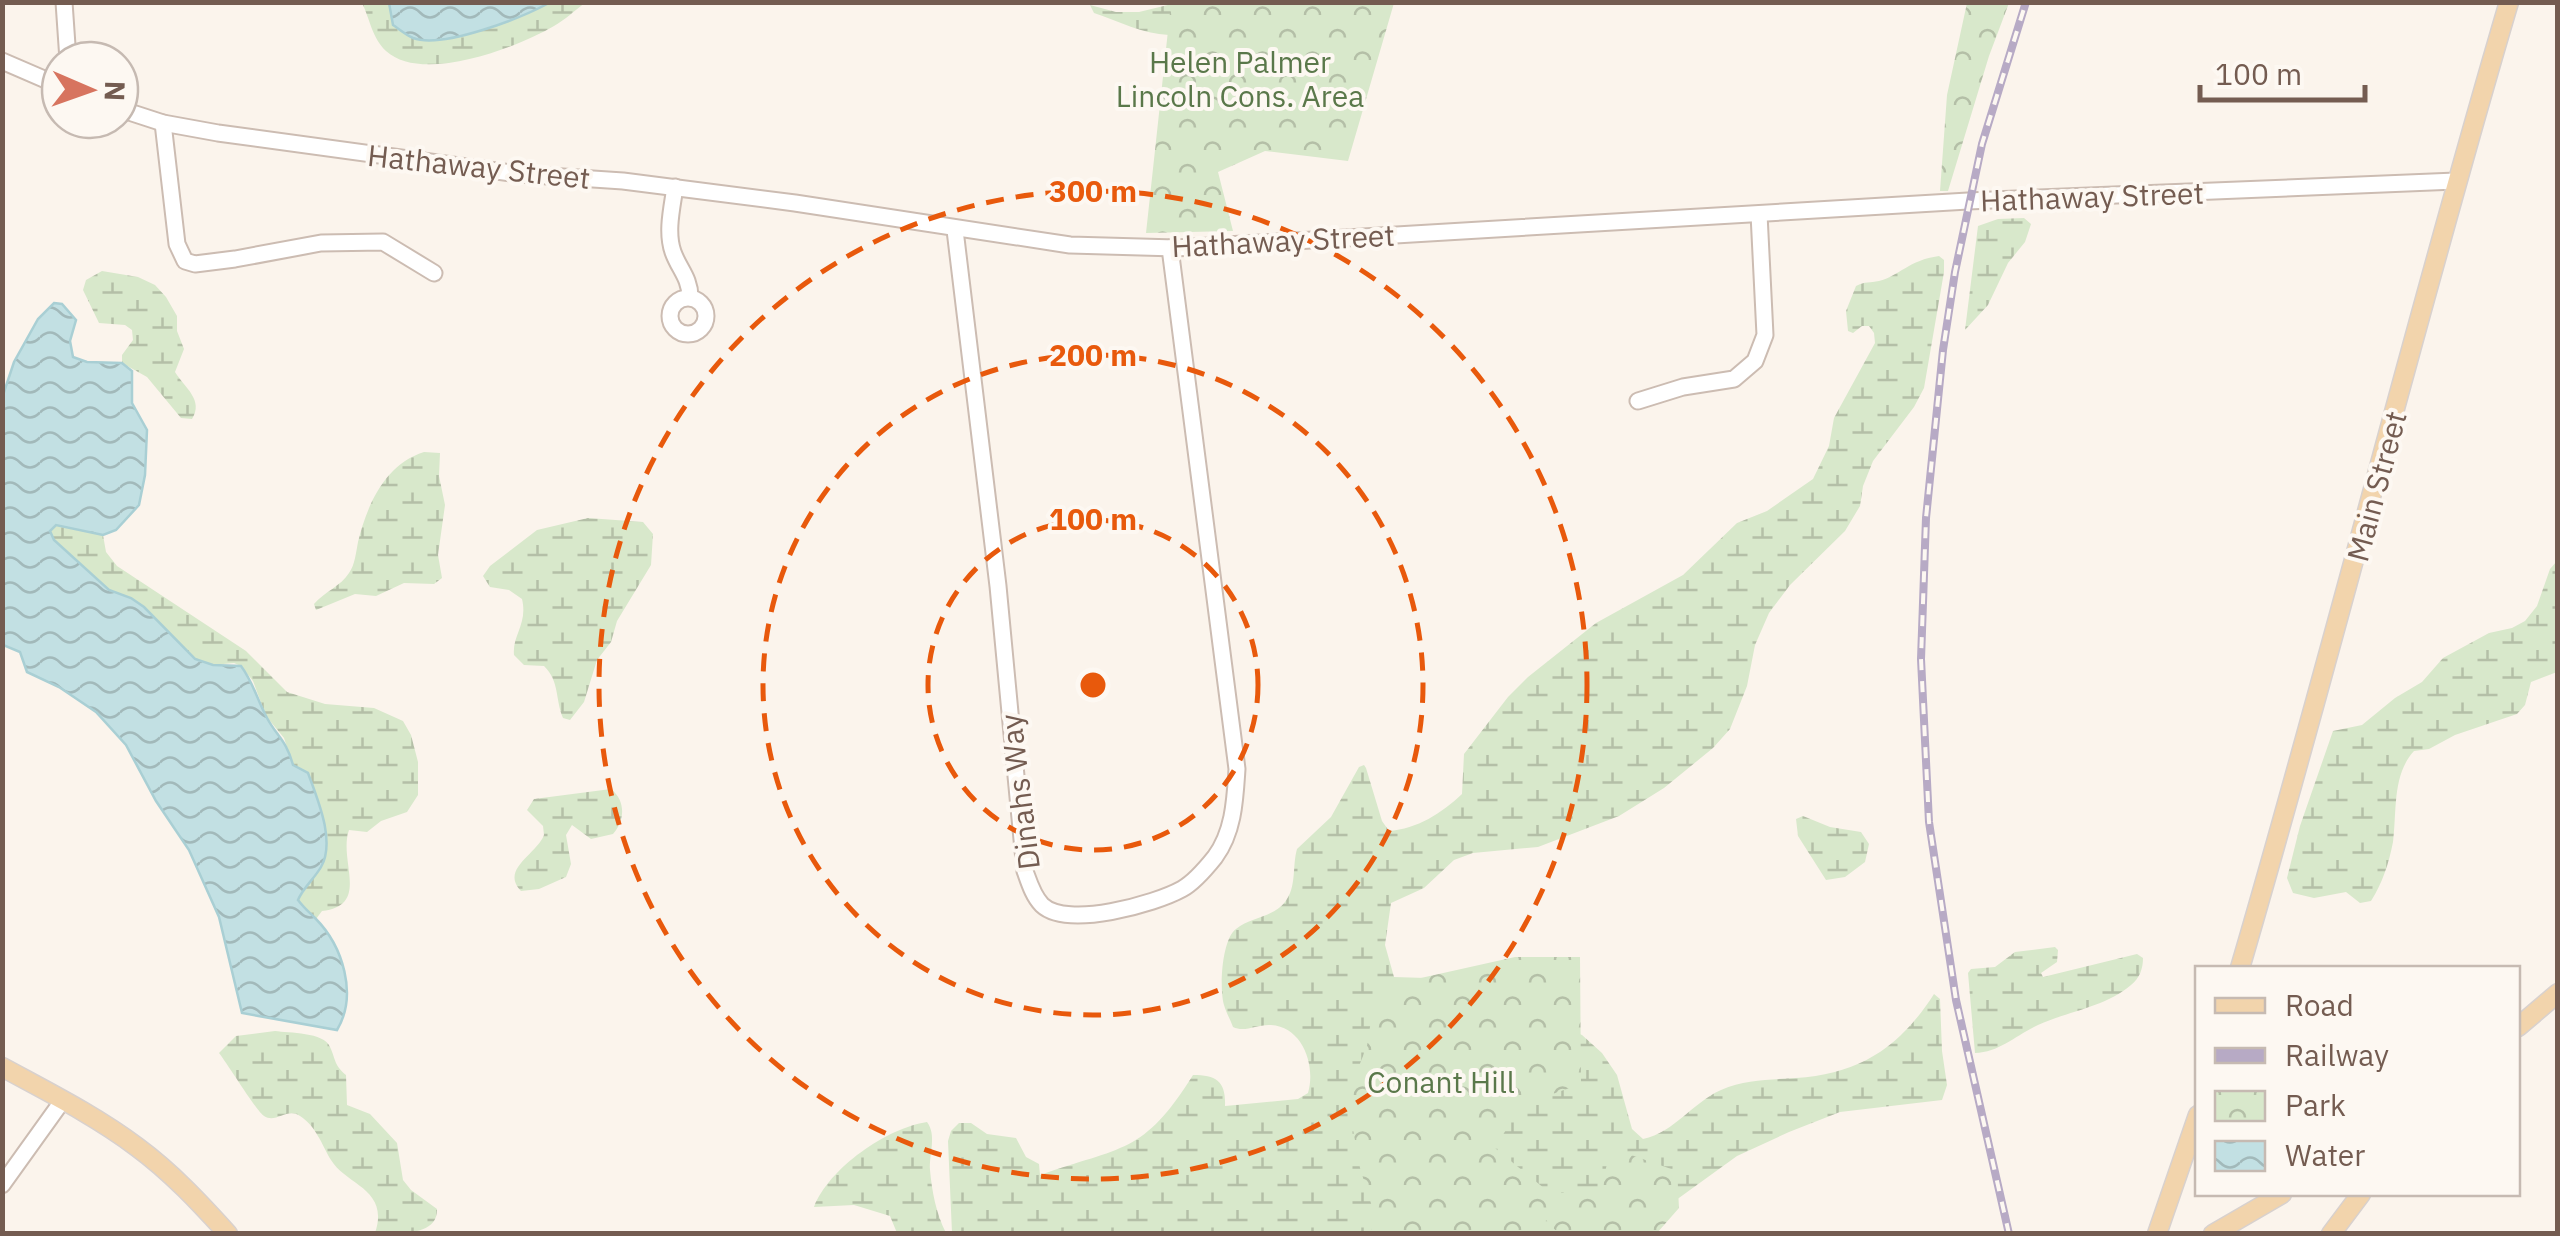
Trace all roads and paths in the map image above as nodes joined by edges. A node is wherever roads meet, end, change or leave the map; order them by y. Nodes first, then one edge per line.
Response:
1 (64, 2) edge
2 (2509, 2) edge
3 (67, 40) edge
4 (2, 61) edge
5 (40, 77) edge
6 (140, 115) edge
7 (163, 122) junction
8 (2456, 181) junction
9 (676, 187) junction
10 (1758, 214) junction
11 (955, 230) junction
12 (1170, 248) junction
13 (434, 274) dead end
14 (690, 297) dead end
15 (1638, 401) dead end
16 (2241, 966) edge
17 (2558, 993) edge
18 (2520, 1025) edge
19 (2, 1067) edge
20 (63, 1100) junction
21 (2195, 1124) edge
22 (2, 1186) edge
23 (2280, 1196) edge
24 (2360, 1196) edge
25 (2163, 1232) edge
26 (228, 1234) edge
27 (2213, 1234) edge
28 (2331, 1234) edge

1 - 3 street
2 - 8 main road, Main Street
4 - 5 street
6 - 7 street, Hathaway Street
7 - 9 street, Hathaway Street
7 - 13 street
8 - 10 street, Hathaway Street
8 - 16 main road, Main Street
9 - 11 street, Hathaway Street
9 - 14 street
10 - 12 street, Hathaway Street
10 - 15 street
11 - 12 street, Hathaway Street
11 - 12 street, Dinahs Way
17 - 18 main road
19 - 20 main road
20 - 22 street
20 - 26 main road
21 - 25 main road
23 - 27 main road
24 - 28 main road

